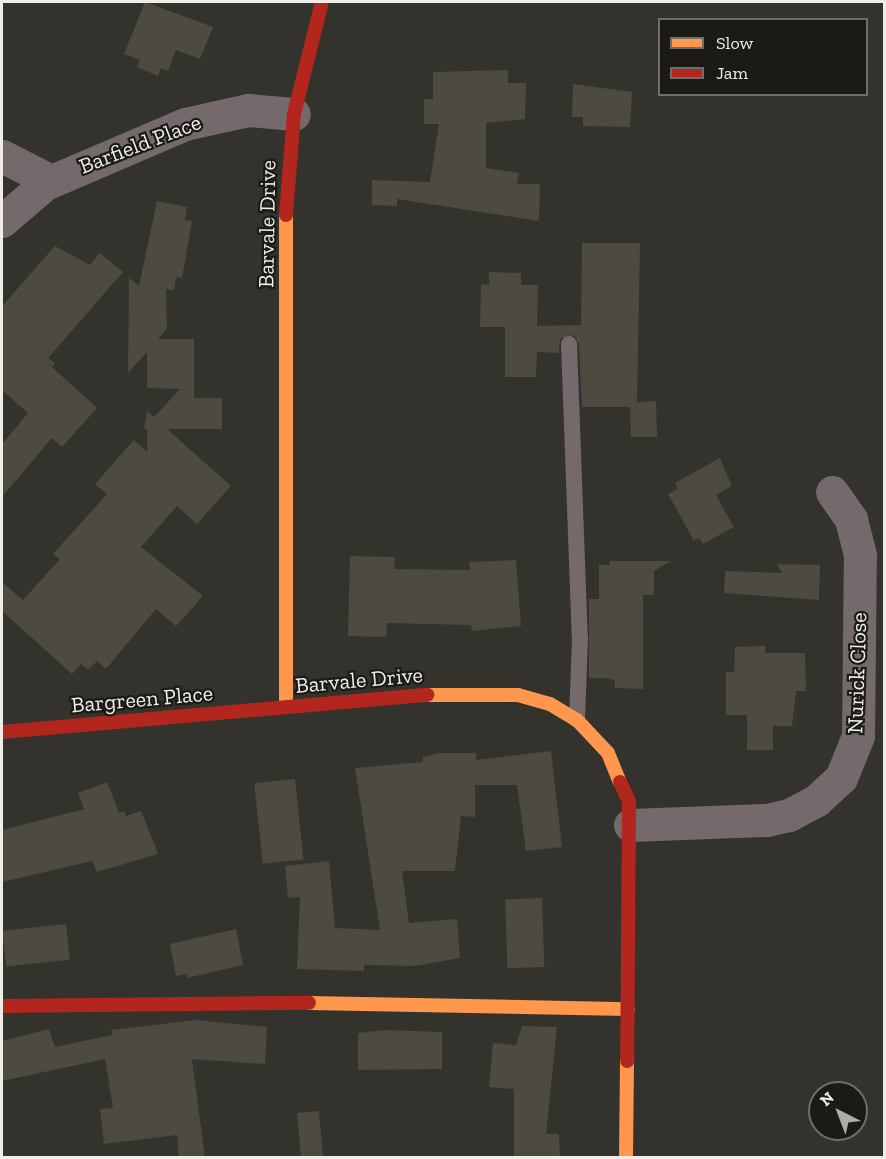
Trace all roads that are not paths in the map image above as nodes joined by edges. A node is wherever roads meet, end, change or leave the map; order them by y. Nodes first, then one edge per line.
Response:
1 (322, 2) edge
2 (294, 114) junction
3 (2, 156) edge
4 (51, 181) junction
5 (2, 221) edge
6 (568, 344) dead end
7 (832, 492) dead end
8 (286, 708) junction
9 (577, 720) junction
10 (2, 732) edge
11 (630, 825) junction
12 (2, 1006) edge
13 (628, 1009) junction
14 (626, 1158) edge

1 - 2 street, Barvale Drive
2 - 4 street, Barfield Place
2 - 8 street, Barvale Drive
3 - 4 street
4 - 5 street, Barfield Place
6 - 9 lane
7 - 11 street, Nurick Close
8 - 9 street, Barvale Drive
8 - 10 street, Bargreen Place
9 - 11 street, Barvale Drive
11 - 13 street, Barvale Drive
12 - 13 street
13 - 14 street, Barvale Drive

